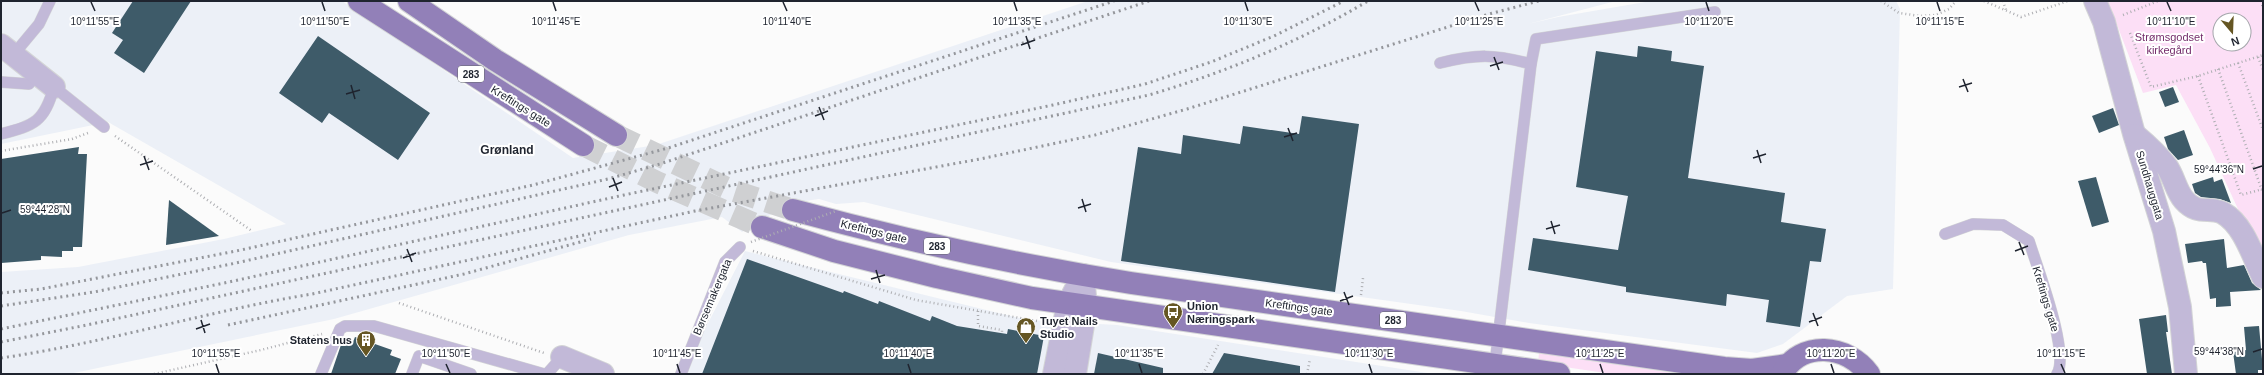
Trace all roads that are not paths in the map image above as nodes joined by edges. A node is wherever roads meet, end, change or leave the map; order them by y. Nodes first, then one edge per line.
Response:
1 (50, 1) edge
2 (359, 1) edge
3 (409, 1) edge
4 (2095, 1) edge
5 (1715, 12) dead end
6 (6, 51) edge
7 (1440, 63) dead end
8 (1531, 64) junction
9 (37, 73) junction
10 (1, 82) edge
11 (54, 87) junction
12 (1, 125) edge
13 (104, 127) road end
14 (19, 129) junction
15 (1, 134) edge
16 (2134, 134) junction
17 (616, 135) tunnel mouth
18 (583, 146) tunnel mouth
19 (793, 210) tunnel mouth
20 (756, 234) tunnel mouth
21 (1945, 234) dead end
22 (740, 247) road end
23 (1082, 275) junction
24 (2263, 277) edge
25 (1077, 305) junction
26 (1499, 335) junction
27 (562, 357) joint
28 (1496, 364) junction
29 (1784, 370) edge
30 (321, 374) edge
31 (412, 374) edge
32 (471, 374) edge
33 (545, 374) edge
34 (603, 374) edge
35 (681, 374) edge
36 (1054, 374) edge
37 (1074, 374) edge
38 (1559, 374) edge
39 (1869, 374) edge
40 (2057, 374) edge
41 (2186, 374) edge

1 - 6 lane
2 - 18 main road, Kreftings gate / 283
3 - 17 main road, 283
4 - 16 street, Sundhauggata
5 - 8 lane
6 - 9 street
7 - 8 lane
8 - 26 lane
9 - 10 lane
9 - 11 street
11 - 13 lane
11 - 14 lane
12 - 14 lane
14 - 15 lane
16 - 24 street
16 - 41 street, Sundhauggata
19 - 23 main road, Kreftings gate / 283
20 - 25 main road
21 - 40 lane, Kreftings gate
22 - 35 lane, Børsemakergata
23 - 25 street
23 - 26 main road, Kreftings gate / 283
25 - 28 main road
25 - 36 street
25 - 37 street
26 - 28 lane
26 - 29 main road, Kreftings gate / 283
27 - 33 lane
27 - 34 street
28 - 38 main road
29 - 39 main road, 283
30 - 33 lane
31 - 32 lane

